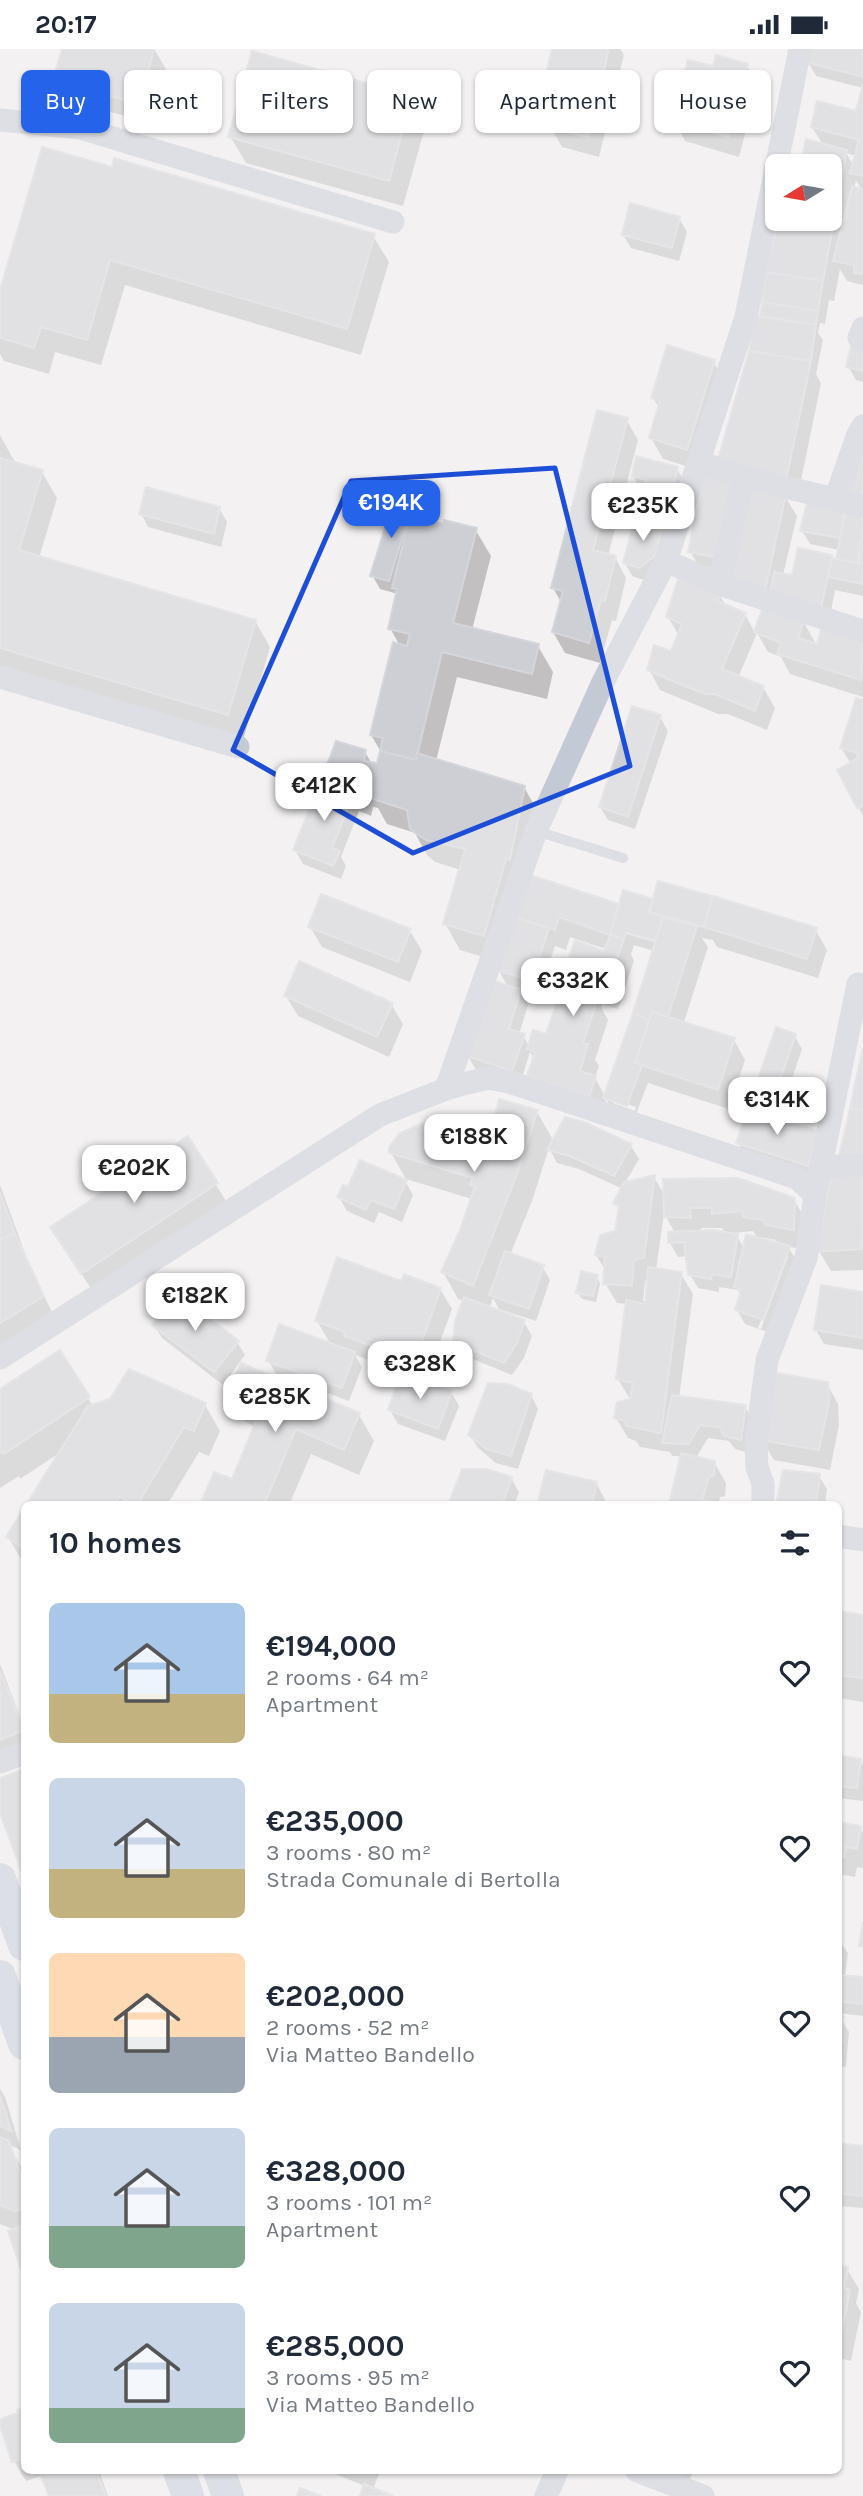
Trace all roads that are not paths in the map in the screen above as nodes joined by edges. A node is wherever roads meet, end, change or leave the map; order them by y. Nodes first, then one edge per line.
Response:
1 (800, 49) edge
2 (0, 120) edge
3 (393, 222) dead end
4 (863, 328) edge
5 (863, 340) edge
6 (861, 432) edge
7 (698, 462) junction
8 (744, 477) junction
9 (835, 500) junction
10 (863, 506) edge
11 (666, 561) junction
12 (719, 584) junction
13 (863, 631) edge
14 (0, 677) edge
15 (238, 747) dead end
16 (537, 831) junction
17 (623, 858) dead end
18 (858, 984) dead end
19 (446, 1089) junction
20 (863, 1165) edge
21 (821, 1167) junction
22 (815, 1195) junction
23 (0, 1358) edge
24 (763, 1501) edge
25 (842, 1537) edge
26 (863, 1540) edge
27 (21, 1754) edge
28 (0, 1762) edge
29 (0, 1879) edge
30 (21, 1937) edge
31 (0, 1976) edge
32 (21, 2036) edge
33 (180, 2474) edge
34 (220, 2474) edge
35 (556, 2474) edge
36 (645, 2474) edge
37 (188, 2496) edge
38 (228, 2496) edge
39 (546, 2496) edge
40 (703, 2496) edge

1 - 7 street
2 - 3 street
4 - 5 street
6 - 9 street
7 - 8 street
7 - 11 street
8 - 9 street
8 - 12 street
9 - 10 street
11 - 12 street
11 - 16 street
12 - 13 street
14 - 15 street
16 - 17 lane
16 - 19 street
18 - 21 street
19 - 22 street
19 - 23 street
20 - 21 street
21 - 22 street
22 - 24 street
25 - 26 street
27 - 28 street
29 - 30 main road
31 - 32 main road
33 - 37 main road
34 - 38 main road
35 - 39 street
36 - 40 street

